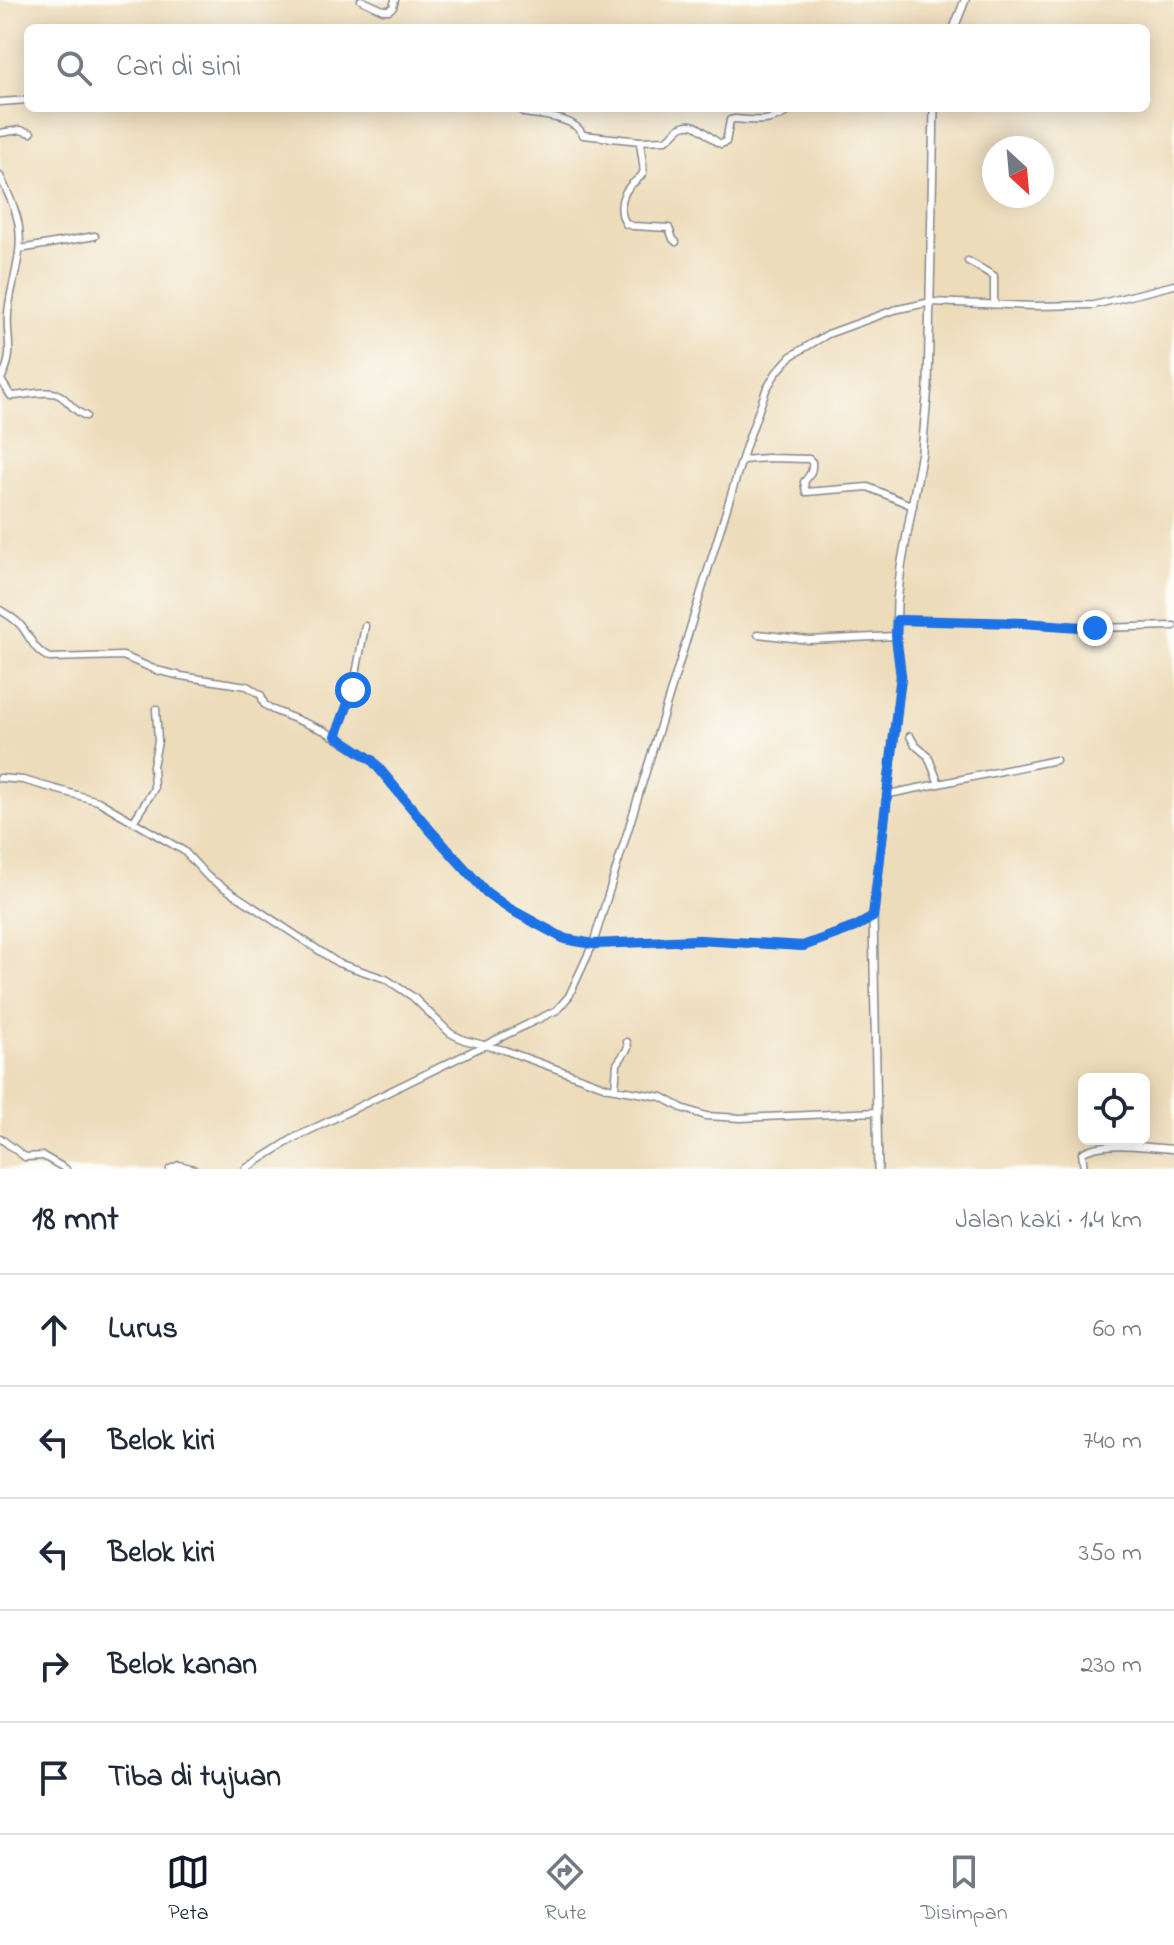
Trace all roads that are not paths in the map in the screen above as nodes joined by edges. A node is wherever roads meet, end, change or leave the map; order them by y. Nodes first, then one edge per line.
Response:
1 (361, 0) edge
2 (395, 0) edge
3 (965, 0) edge
4 (956, 24) edge
5 (24, 100) edge
6 (0, 102) edge
7 (788, 112) edge
8 (934, 112) edge
9 (524, 113) dead end
10 (0, 133) edge
11 (31, 133) dead end
12 (640, 141) junction
13 (0, 176) edge
14 (95, 236) dead end
15 (676, 242) dead end
16 (20, 249) junction
17 (968, 261) dead end
18 (1174, 285) edge
19 (931, 302) junction
20 (994, 304) junction
21 (0, 380) edge
22 (86, 416) dead end
23 (742, 460) junction
24 (913, 506) junction
25 (0, 610) edge
26 (897, 620) junction
27 (365, 626) dead end
28 (1174, 626) edge
29 (758, 634) dead end
30 (896, 636) junction
31 (156, 709) dead end
32 (336, 736) junction
33 (910, 736) dead end
34 (1056, 760) dead end
35 (0, 778) edge
36 (939, 784) junction
37 (889, 794) junction
38 (133, 822) junction
39 (873, 917) junction
40 (593, 944) junction
41 (627, 1042) dead end
42 (485, 1046) junction
43 (615, 1089) junction
44 (877, 1112) junction
45 (0, 1138) edge
46 (1174, 1149) edge
47 (66, 1169) edge
48 (170, 1169) edge
49 (194, 1169) edge
50 (245, 1169) edge
51 (878, 1169) edge
52 (1084, 1169) edge

1 - 2 street
3 - 4 street
5 - 6 street
7 - 12 street
8 - 19 street
9 - 12 street
10 - 11 street
12 - 15 street
13 - 16 street
14 - 16 street
16 - 21 street
17 - 20 street
18 - 20 street
19 - 20 street
19 - 23 street
19 - 24 street
21 - 22 street
23 - 24 street
23 - 40 street
24 - 26 street
25 - 32 street
26 - 28 street
26 - 30 street
27 - 32 street
29 - 30 street
30 - 37 street
31 - 38 street
32 - 40 street
33 - 36 street
34 - 36 street
35 - 38 street
36 - 37 street
37 - 39 street
38 - 42 street
39 - 40 street
39 - 44 street
40 - 42 street
41 - 43 street
42 - 43 street
42 - 50 street
43 - 44 street
44 - 51 street
45 - 47 street
46 - 52 street
48 - 49 street

